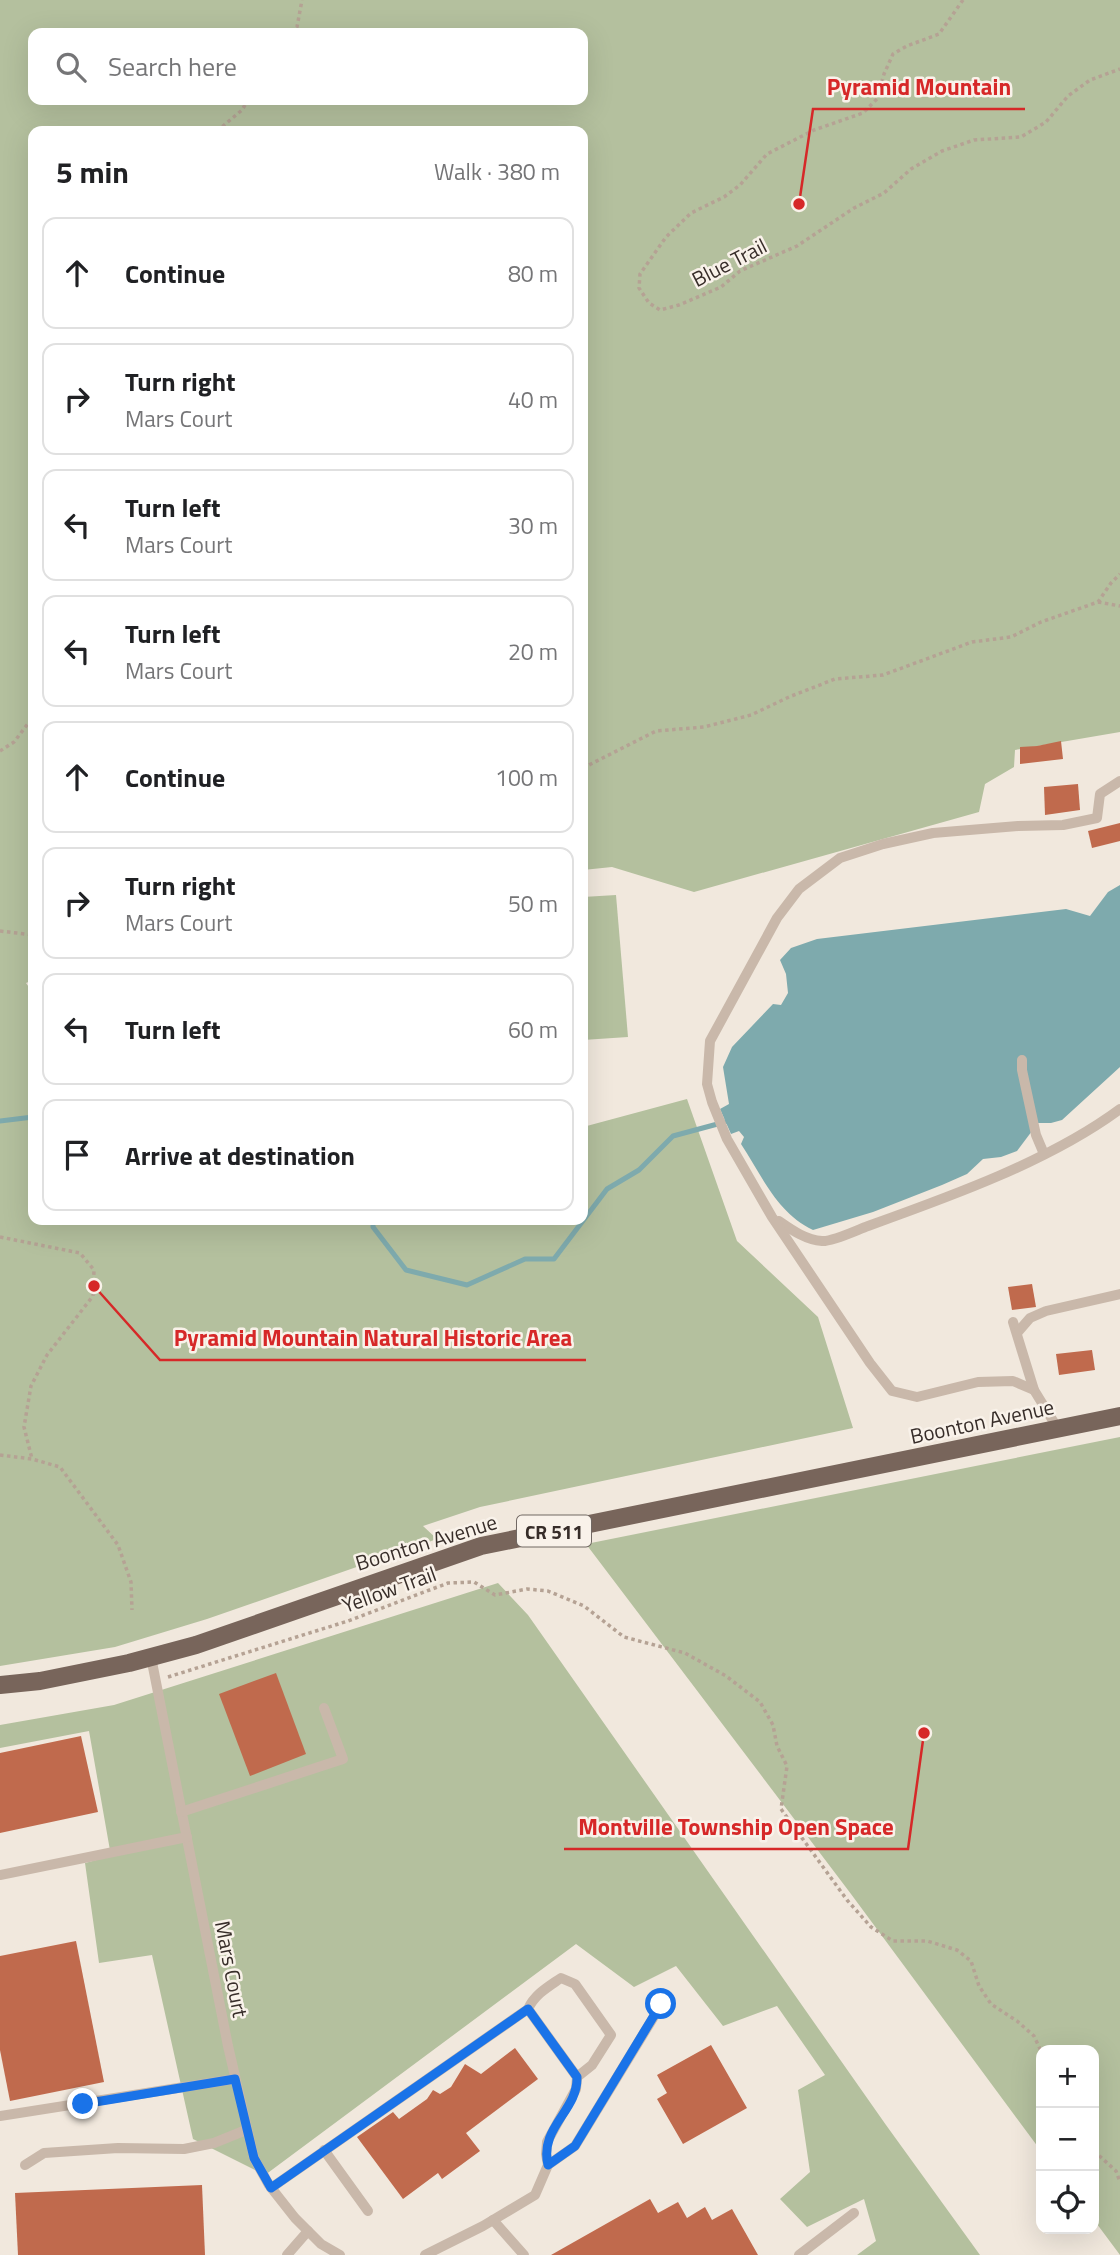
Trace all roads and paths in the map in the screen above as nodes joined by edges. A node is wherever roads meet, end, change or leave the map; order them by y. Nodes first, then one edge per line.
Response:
1 (302, 0) edge
2 (963, 0) edge
3 (296, 28) edge
4 (1120, 69) edge
5 (245, 105) edge
6 (223, 126) edge
7 (1120, 575) edge
8 (1098, 602) junction
9 (1120, 606) edge
10 (28, 724) edge
11 (0, 751) edge
12 (588, 765) edge
13 (1120, 781) edge
14 (0, 931) edge
15 (28, 934) edge
16 (1022, 1065) dead end
17 (1120, 1109) edge
18 (1044, 1154) junction
19 (772, 1217) junction
20 (0, 1237) edge
21 (1120, 1294) edge
22 (1013, 1322) dead end
23 (1017, 1334) junction
24 (1034, 1390) junction
25 (1120, 1416) edge
26 (1058, 1429) junction
27 (0, 1455) edge
28 (32, 1459) junction
29 (132, 1610) dead end
30 (151, 1657) junction
31 (0, 1685) edge
32 (324, 1708) dead end
33 (181, 1812) junction
34 (187, 1838) junction
35 (0, 1875) edge
36 (661, 2004) dead end
37 (528, 2009) junction
38 (1038, 2045) edge
39 (577, 2077) junction
40 (235, 2079) junction
41 (0, 2116) edge
42 (246, 2130) junction
43 (324, 2150) junction
44 (1099, 2156) edge
45 (24, 2165) dead end
46 (548, 2165) junction
47 (1120, 2182) edge
48 (271, 2188) junction
49 (368, 2211) dead end
50 (854, 2213) dead end
51 (493, 2220) junction
52 (308, 2231) junction
53 (287, 2255) edge
54 (340, 2255) edge
55 (425, 2255) edge
56 (524, 2255) edge
57 (799, 2255) edge

1 - 3 path
2 - 4 path, Blue Trail
5 - 6 path
7 - 8 path
8 - 9 path
8 - 12 path
10 - 11 path
13 - 19 lane
14 - 15 path
16 - 18 lane
17 - 18 lane
18 - 19 lane
19 - 24 lane
20 - 28 path
21 - 23 lane
22 - 23 lane
23 - 24 lane
24 - 26 lane
25 - 26 main road, Boonton Avenue / CR 511
26 - 30 main road, Boonton Avenue / CR 511
27 - 28 path
28 - 29 path
30 - 31 main road, Boonton Avenue / CR 511
30 - 33 lane, Mars Court
30 - 38 path, Yellow Trail
32 - 33 lane
33 - 34 lane, Mars Court
34 - 35 lane
34 - 40 lane, Mars Court
36 - 46 lane
37 - 39 lane
37 - 39 lane
37 - 43 lane
39 - 46 lane
40 - 41 lane
40 - 42 lane, Mars Court
42 - 45 lane
42 - 48 lane, Mars Court
43 - 48 lane
43 - 49 lane
44 - 47 path
46 - 51 lane
48 - 52 lane, Mars Court
50 - 57 lane
51 - 55 lane
51 - 56 lane
52 - 53 lane
52 - 54 lane, Mars Court

